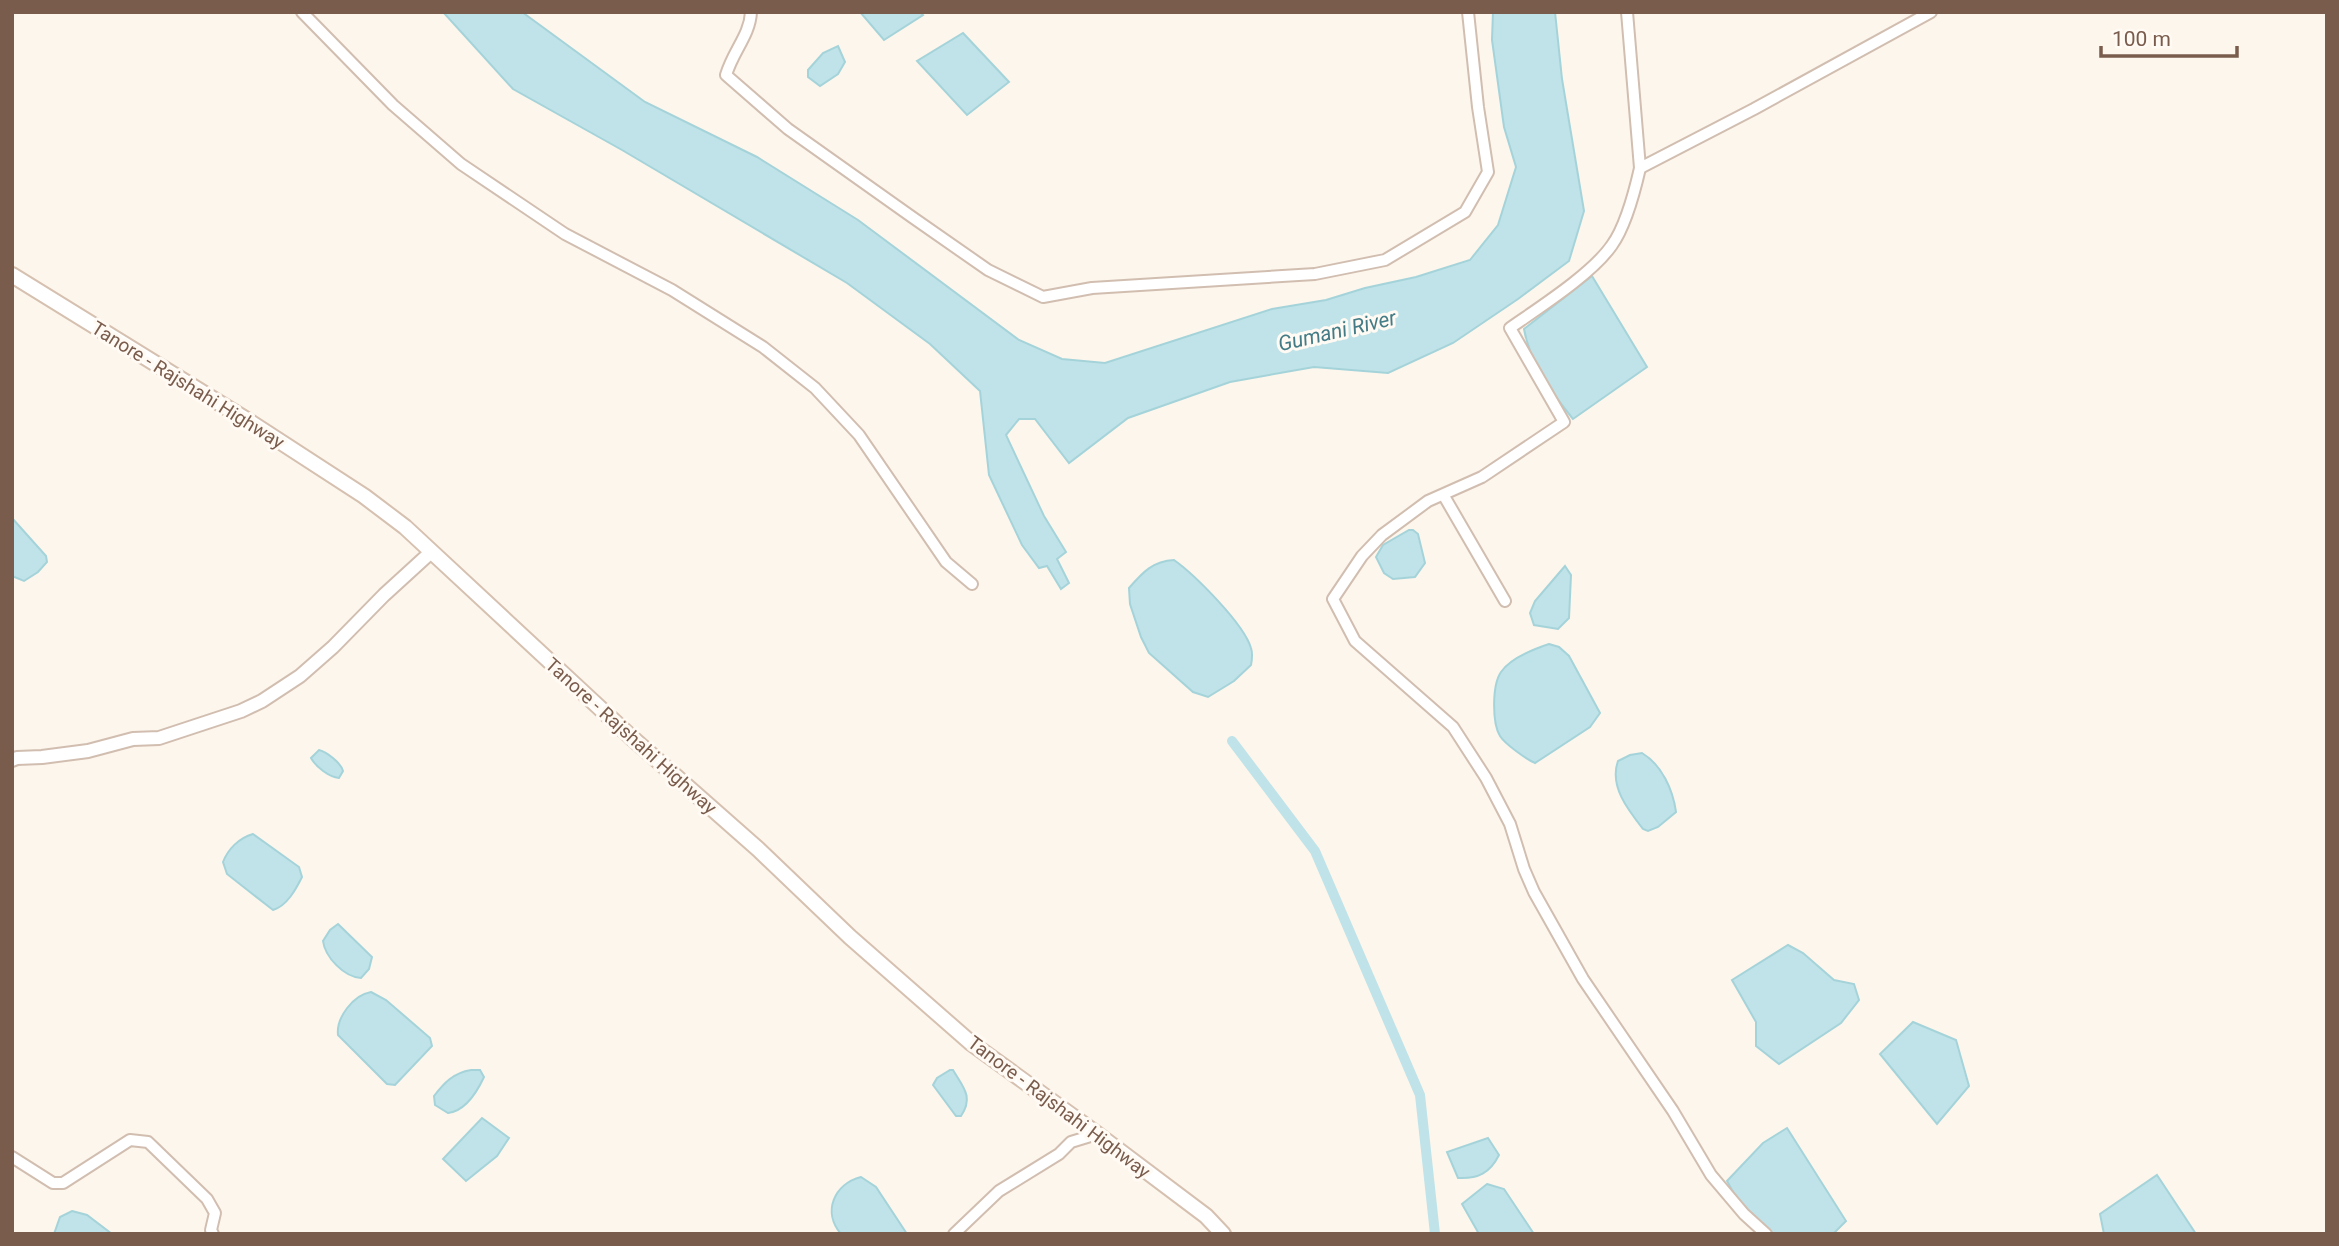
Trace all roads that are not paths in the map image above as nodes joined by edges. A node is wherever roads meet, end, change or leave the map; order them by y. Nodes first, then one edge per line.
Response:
1 (302, 12) edge
2 (751, 12) edge
3 (1468, 12) edge
4 (1627, 12) edge
5 (1931, 12) edge
6 (1640, 168) junction
7 (12, 275) edge
8 (1444, 496) junction
9 (430, 553) junction
10 (972, 584) dead end
11 (1505, 601) dead end
12 (12, 760) edge
13 (1097, 1133) junction
14 (12, 1157) edge
15 (213, 1234) edge
16 (954, 1234) edge
17 (1223, 1234) edge
18 (1766, 1234) edge

1 - 10 street
2 - 3 street
4 - 6 street
5 - 6 street
6 - 8 street
7 - 9 main road, Tanore - Rajshahi Highway
8 - 11 street
8 - 18 street
9 - 12 street
9 - 13 main road, Tanore - Rajshahi Highway
13 - 16 street
13 - 17 main road, Tanore - Rajshahi Highway
14 - 15 street

